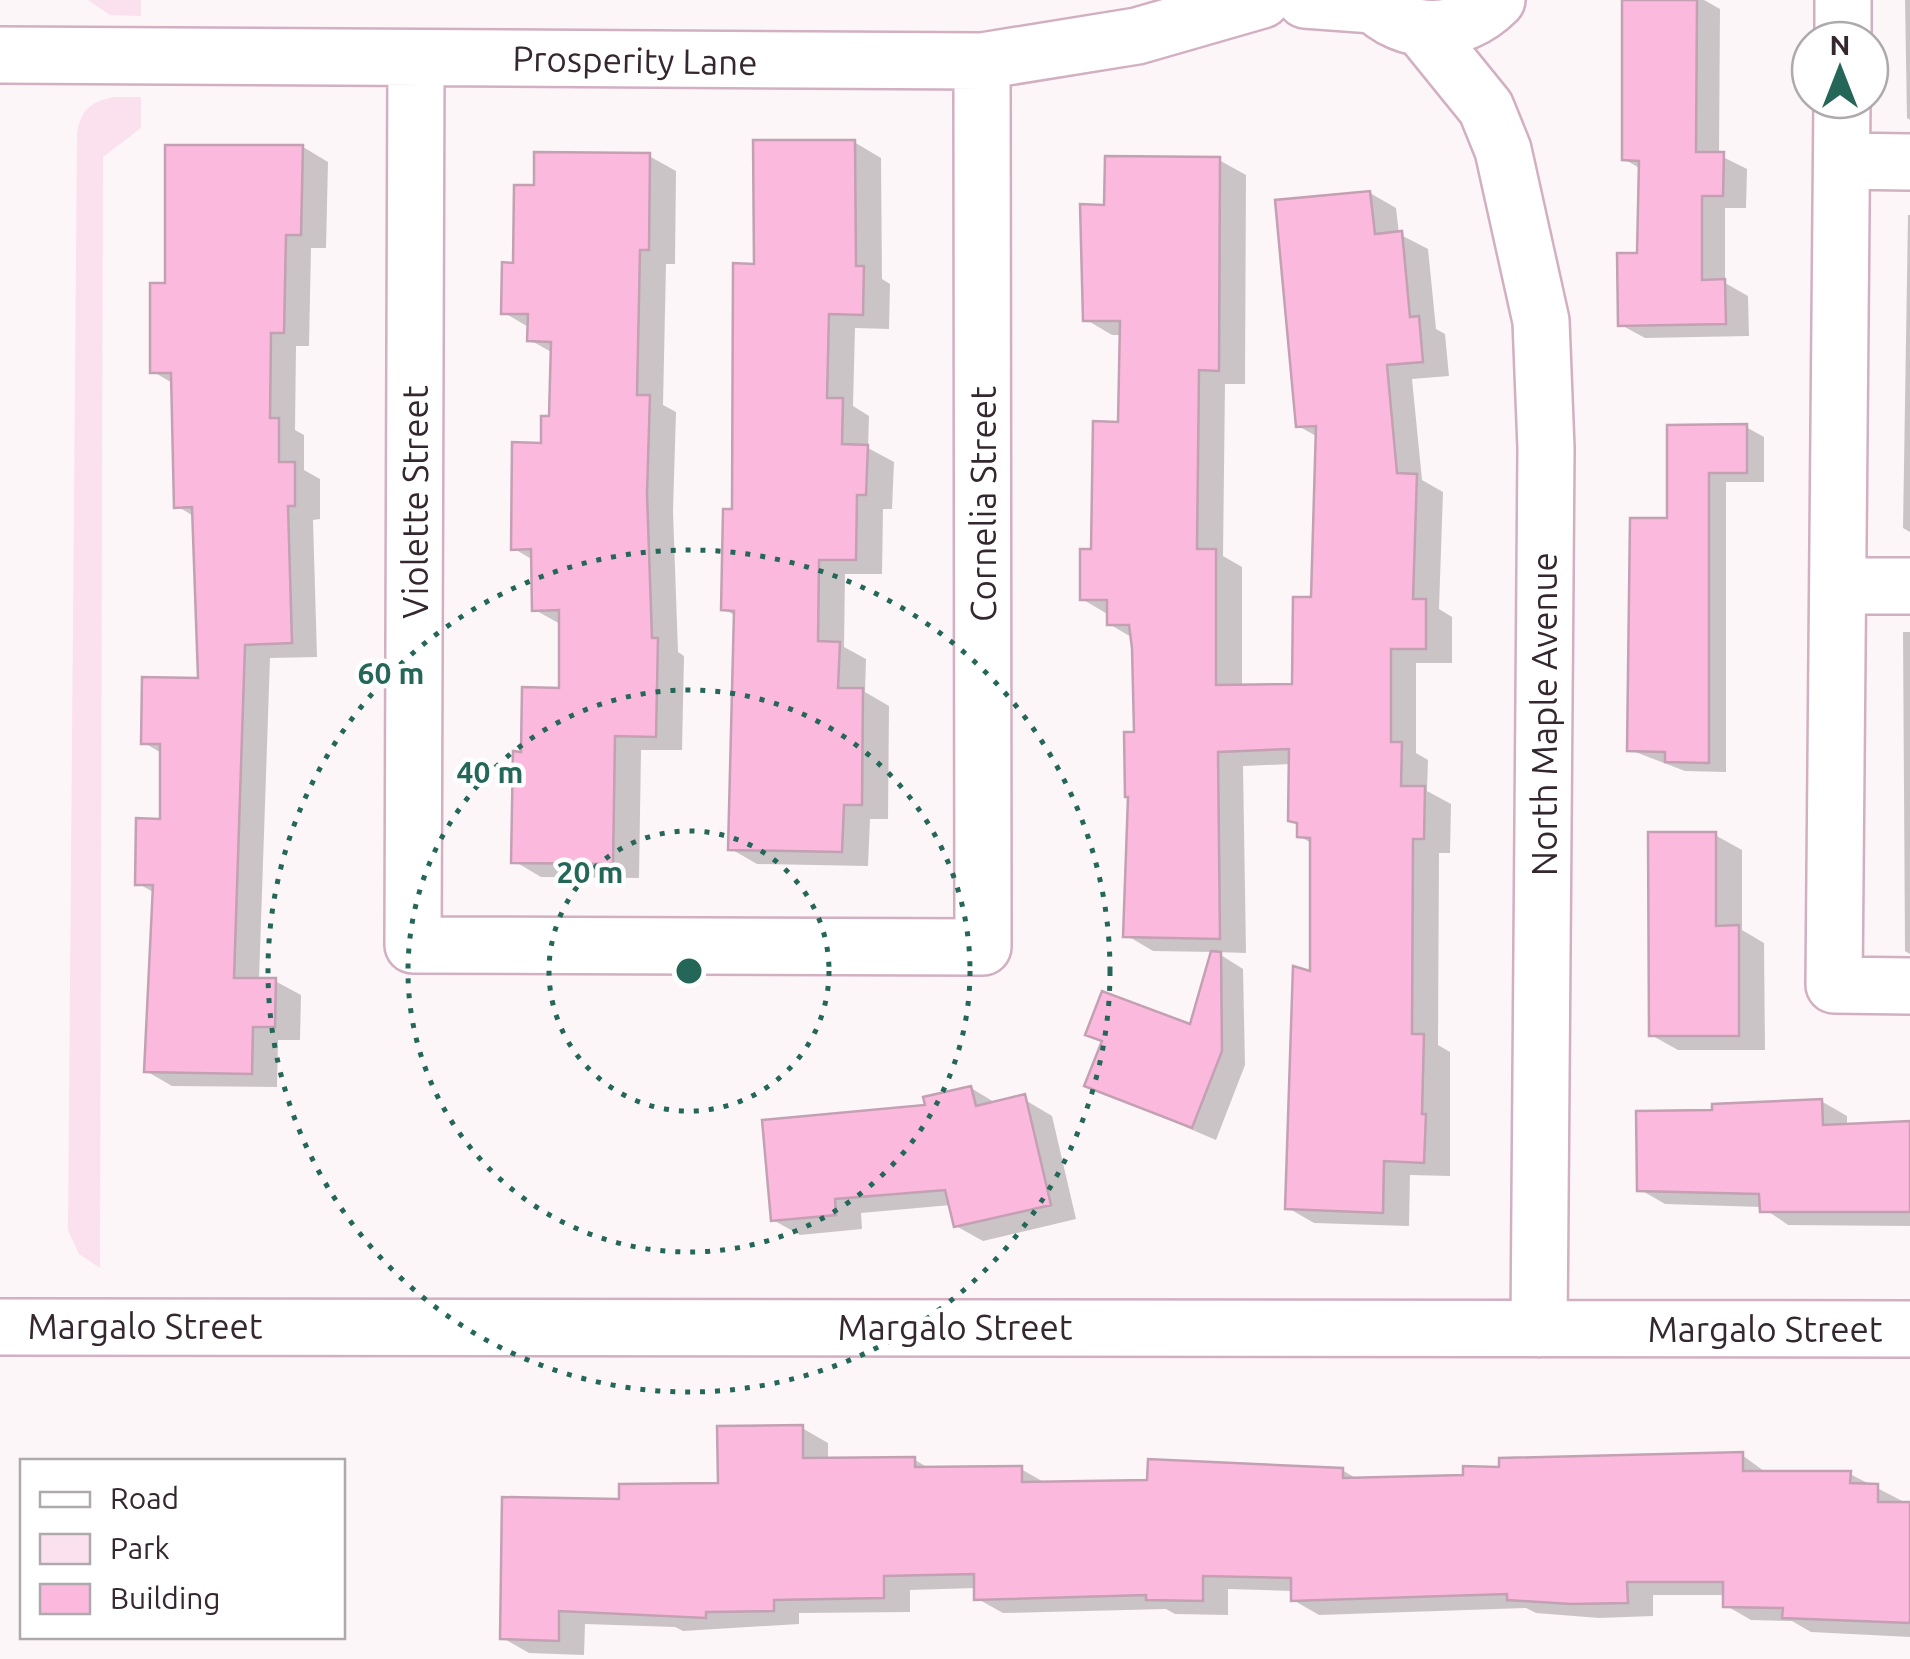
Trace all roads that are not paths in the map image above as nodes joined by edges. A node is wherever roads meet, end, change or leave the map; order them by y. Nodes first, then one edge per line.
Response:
1 (1262, 0) edge
2 (1305, 0) edge
3 (1496, 1) edge
4 (1371, 3) edge
5 (1422, 29) junction
6 (0, 55) edge
7 (416, 58) junction
8 (982, 60) junction
9 (1486, 108) junction
10 (1842, 120) edge
11 (1842, 161) junction
12 (1910, 162) edge
13 (1838, 586) junction
14 (1910, 586) edge
15 (984, 947) joint
16 (1910, 986) edge
17 (0, 1328) edge
18 (1539, 1328) junction
19 (1910, 1328) edge

1 - 8 street, Prosperity Lane
2 - 4 street
3 - 5 street, North Maple Avenue
3 - 9 street, North Maple Avenue
4 - 5 street, North Maple Avenue
5 - 9 street, North Maple Avenue
6 - 7 street, Prosperity Lane
7 - 8 street, Prosperity Lane
7 - 15 street, Violette Street
8 - 15 street, Cornelia Street
9 - 18 street, North Maple Avenue
10 - 11 street
11 - 12 street
11 - 13 street
13 - 14 street
13 - 16 street
17 - 18 street, Margalo Street
18 - 19 street, Margalo Street

